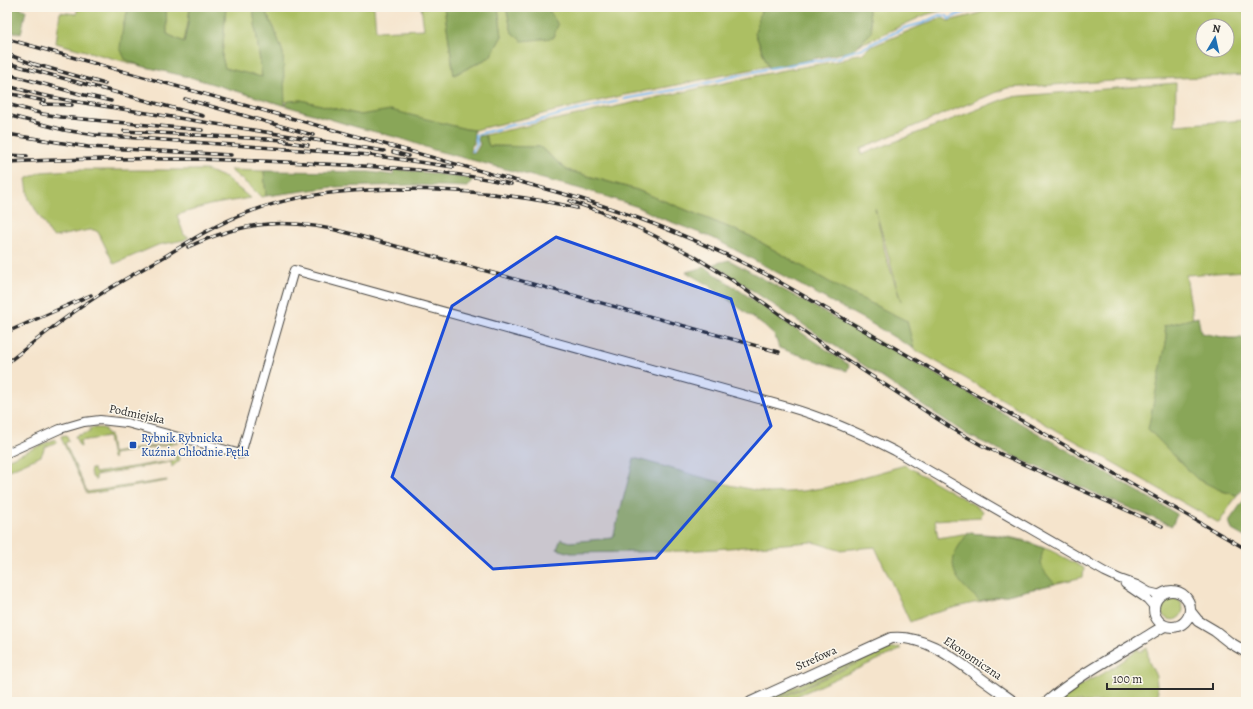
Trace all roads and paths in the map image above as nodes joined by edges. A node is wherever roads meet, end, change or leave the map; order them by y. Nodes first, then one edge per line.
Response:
1 (7, 453) edge
2 (1120, 579) junction
3 (1161, 595) junction
4 (1190, 611) junction
5 (1154, 612) junction
6 (1181, 625) junction
7 (1165, 626) junction
8 (891, 638) joint
9 (1229, 642) junction
10 (1121, 651) junction
11 (1246, 652) edge
12 (751, 702) edge
13 (1013, 702) edge
14 (1047, 702) edge

1 - 2 street, Podmiejska
2 - 3 street
2 - 5 street
3 - 4 street
3 - 5 street
4 - 6 street
4 - 9 street
5 - 7 street
5 - 10 street
6 - 7 street
6 - 9 street
7 - 10 street
8 - 12 street, Strefowa
8 - 13 street, Ekonomiczna
9 - 11 street
10 - 14 street

